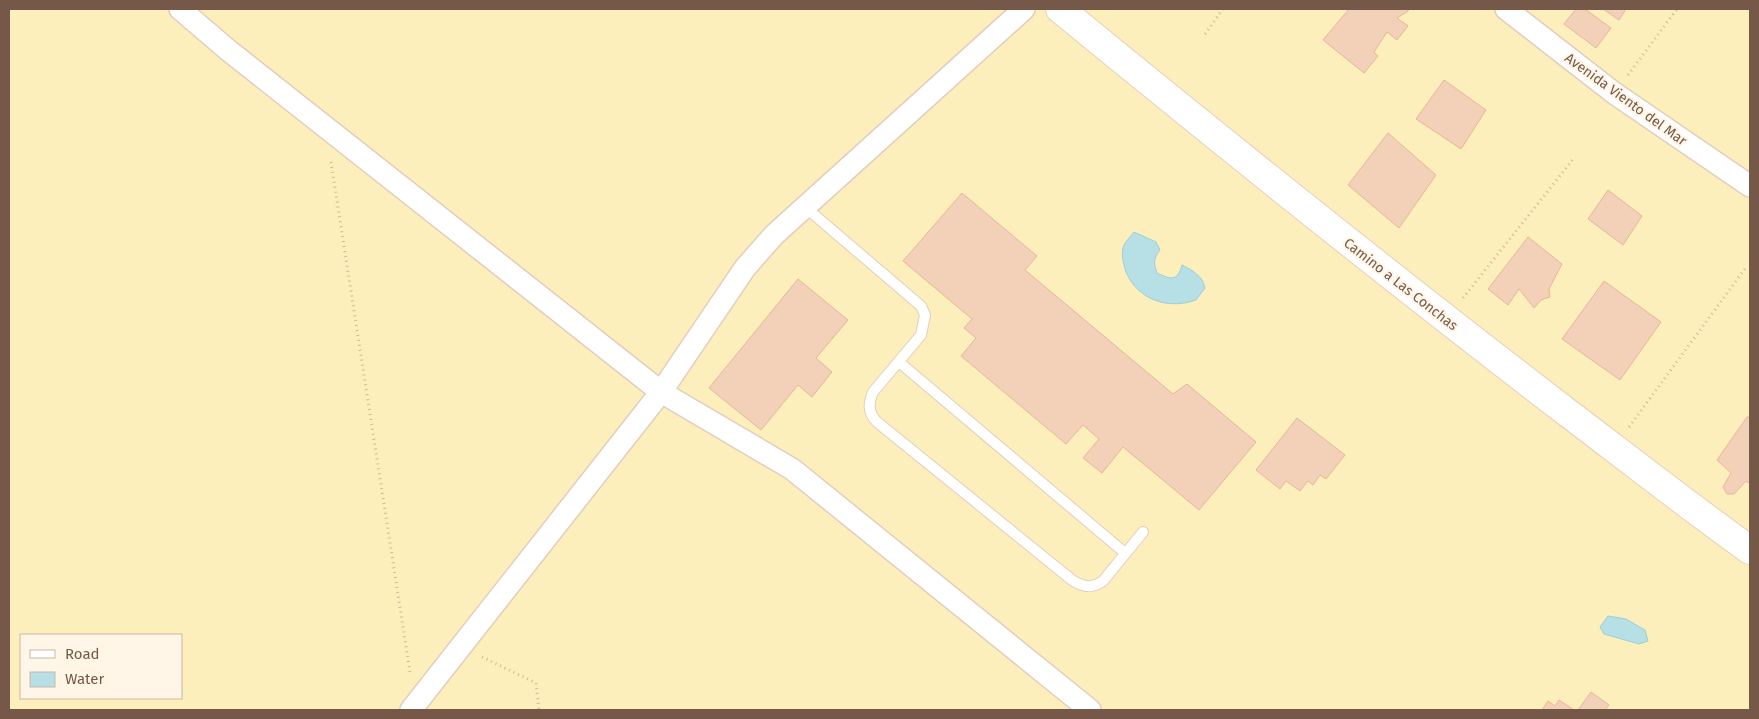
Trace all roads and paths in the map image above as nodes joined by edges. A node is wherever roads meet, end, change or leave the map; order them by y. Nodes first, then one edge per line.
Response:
1 (180, 9) edge
2 (1024, 9) edge
3 (1060, 9) edge
4 (1223, 9) edge
5 (1506, 9) edge
6 (1677, 9) edge
7 (1205, 34) dead end
8 (1614, 94) junction
9 (326, 127) junction
10 (1574, 158) dead end
11 (1750, 186) edge
12 (805, 207) junction
13 (1747, 266) dead end
14 (1446, 320) junction
15 (899, 362) junction
16 (661, 392) junction
17 (1614, 448) junction
18 (1143, 532) dead end
19 (1750, 550) edge
20 (1125, 553) junction
21 (461, 647) junction
22 (413, 708) edge
23 (539, 710) edge
24 (1090, 710) edge

1 - 9 street
2 - 12 street
3 - 14 street, Camino a Las Conchas
4 - 7 path
5 - 8 street, Avenida Viento del Mar
6 - 8 path
8 - 11 street, Avenida Viento del Mar
9 - 16 street
9 - 22 path
10 - 14 path
12 - 15 lane
12 - 16 street
13 - 17 path
14 - 17 street, Camino a Las Conchas
15 - 20 lane
15 - 20 lane
16 - 21 street
16 - 24 street
17 - 19 street, Camino a Las Conchas
18 - 20 lane
21 - 22 street
21 - 23 path

